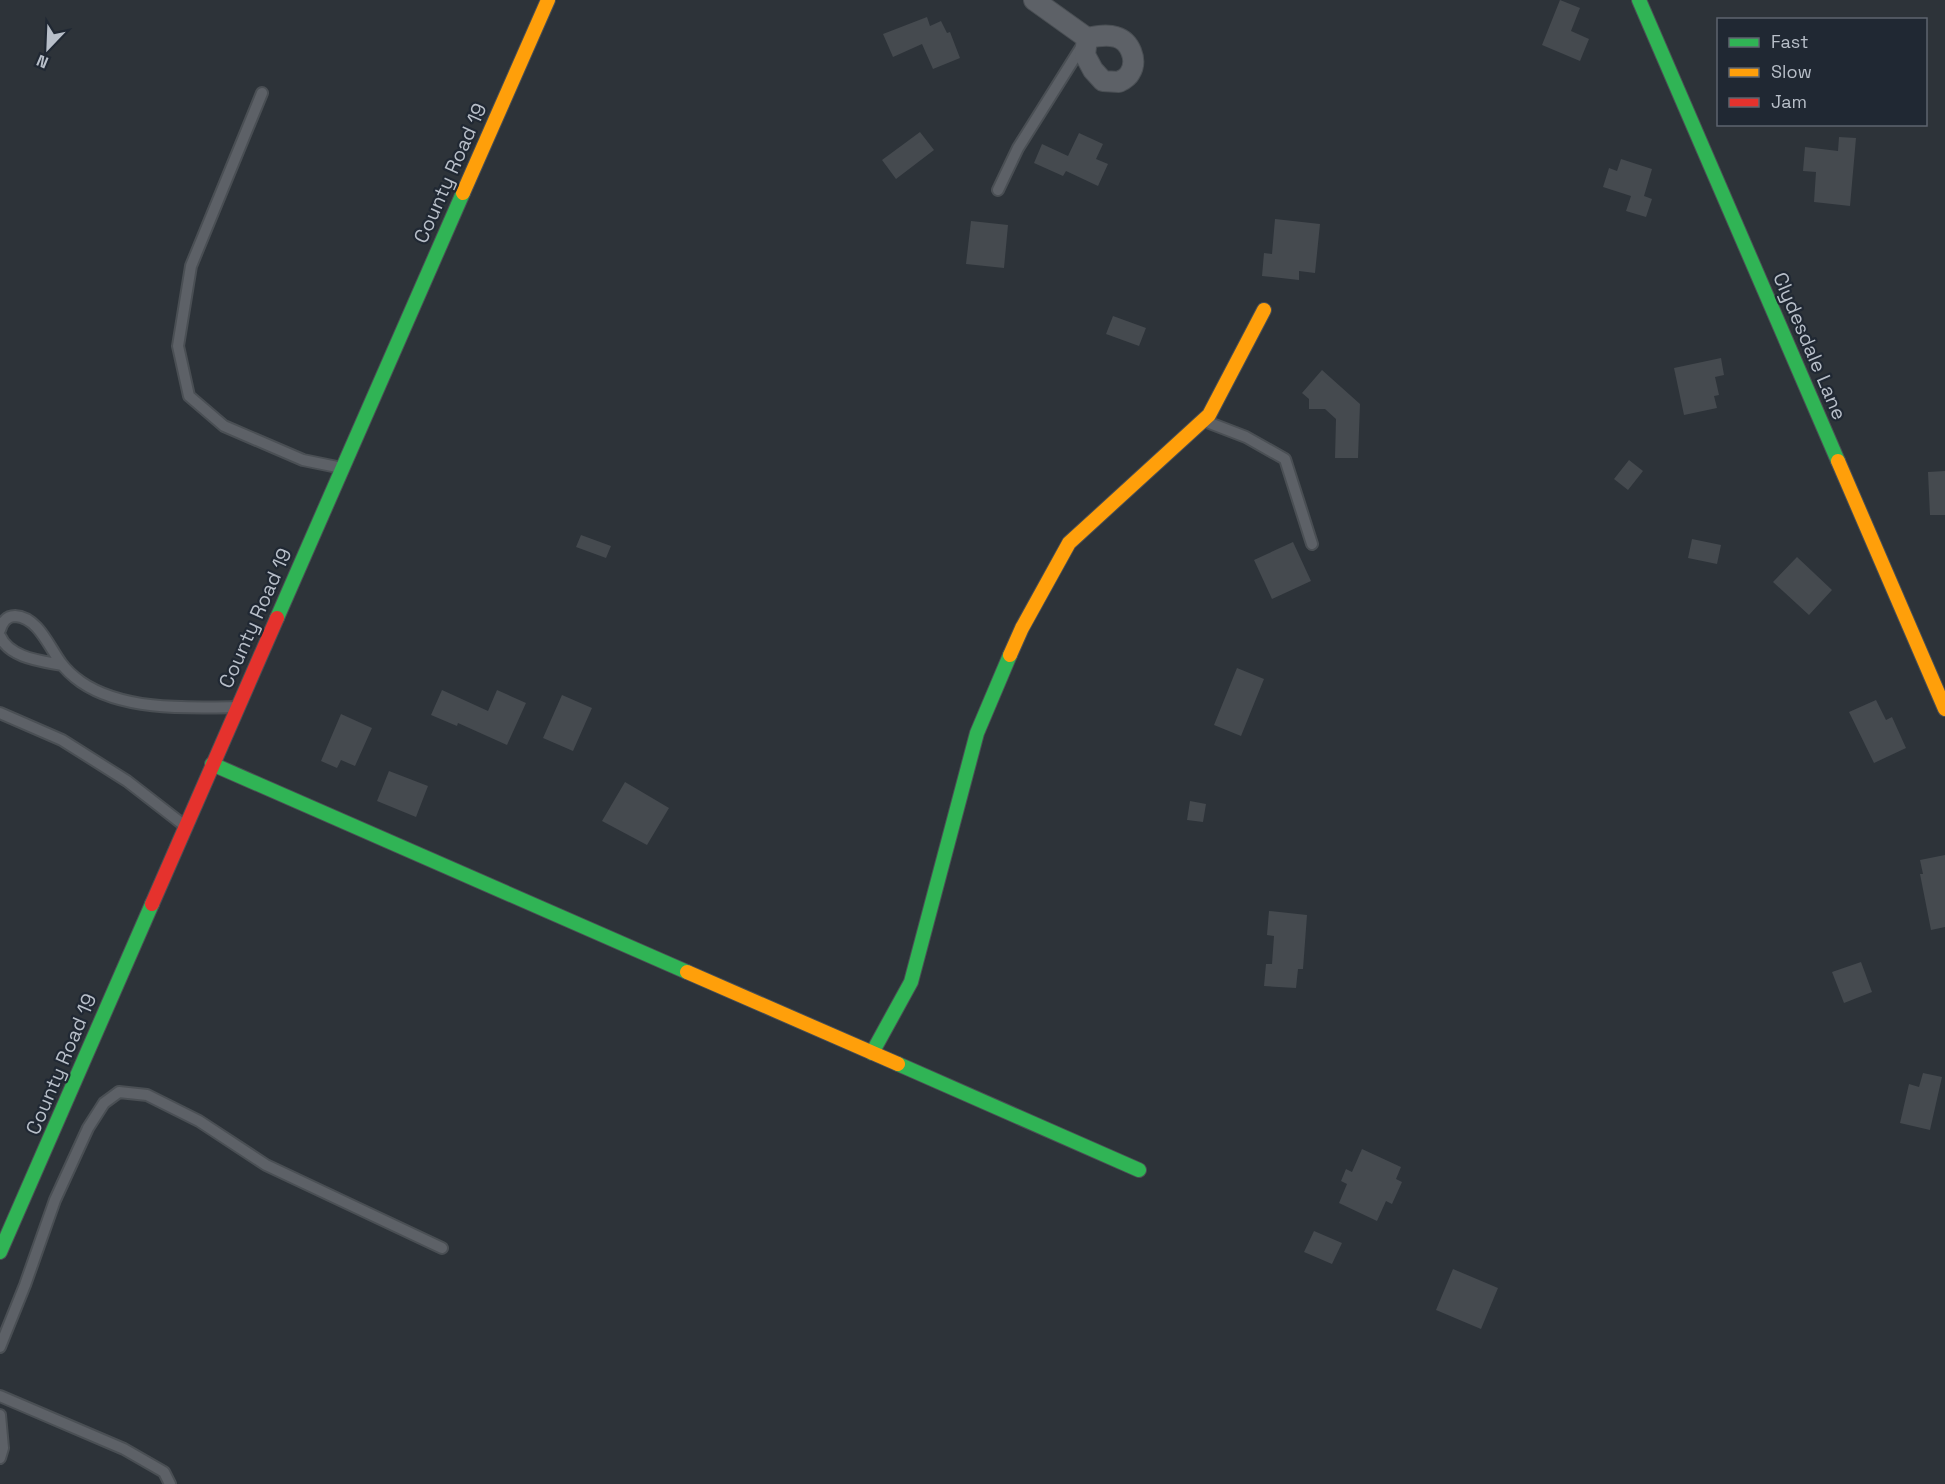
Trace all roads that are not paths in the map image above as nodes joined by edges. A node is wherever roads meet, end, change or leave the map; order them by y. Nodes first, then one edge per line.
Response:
1 (548, 0) edge
2 (1034, 0) edge
3 (1639, 0) edge
4 (1087, 38) joint
5 (262, 93) dead end
6 (998, 190) dead end
7 (1264, 310) dead end
8 (1203, 420) junction
9 (342, 468) junction
10 (1312, 544) dead end
11 (0, 630) edge
12 (0, 636) edge
13 (62, 666) junction
14 (1940, 681) edge
15 (237, 707) junction
16 (1945, 709) edge
17 (0, 713) edge
18 (212, 764) junction
19 (185, 826) junction
20 (872, 1053) junction
21 (1138, 1170) dead end
22 (1, 1246) edge
23 (441, 1248) dead end
24 (0, 1347) edge
25 (0, 1396) edge
26 (0, 1415) edge
27 (0, 1458) edge
28 (170, 1484) edge

1 - 9 street, County Road 19
2 - 4 street
3 - 14 street, Clydesdale Lane
4 - 6 lane
5 - 9 lane
7 - 8 street
8 - 10 lane
8 - 20 street
9 - 15 street, County Road 19
11 - 13 lane
12 - 13 lane
13 - 15 lane
14 - 16 street, Clydesdale Lane
15 - 18 street, County Road 19
17 - 19 lane
18 - 19 street, County Road 19
18 - 20 street
19 - 22 street, County Road 19
20 - 21 street
23 - 24 lane
25 - 28 lane
26 - 27 lane

